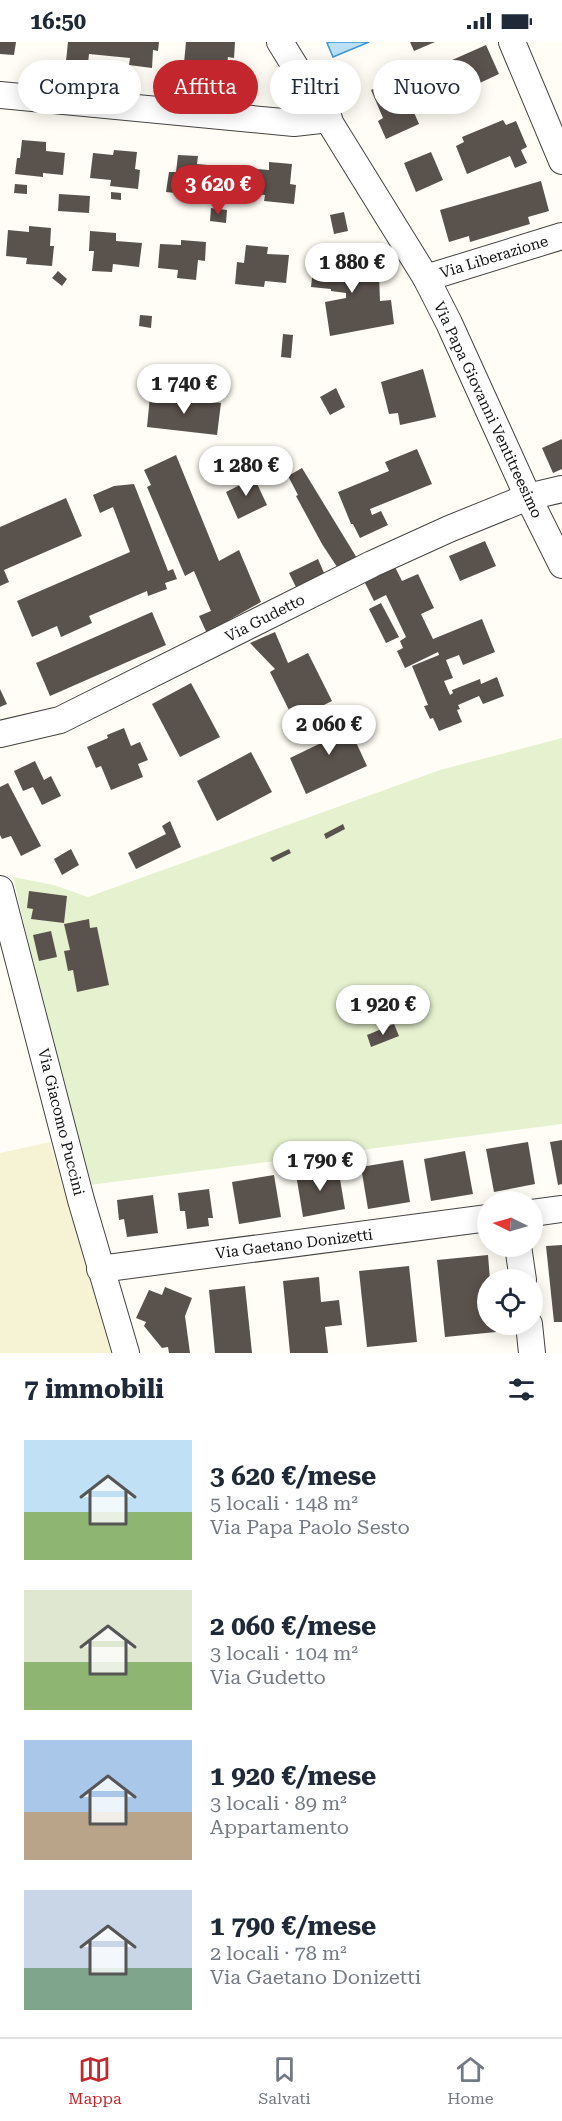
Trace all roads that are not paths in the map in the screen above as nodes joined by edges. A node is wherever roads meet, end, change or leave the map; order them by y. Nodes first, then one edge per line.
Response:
1 (280, 42) edge
2 (512, 42) edge
3 (0, 95) edge
4 (329, 119) junction
5 (562, 161) edge
6 (562, 236) edge
7 (426, 278) junction
8 (562, 489) edge
9 (528, 497) junction
10 (562, 565) edge
11 (0, 734) edge
12 (0, 889) edge
13 (562, 1209) edge
14 (543, 1212) edge
15 (477, 1219) edge
16 (100, 1269) junction
17 (530, 1335) edge
18 (126, 1353) edge
19 (532, 1353) edge

1 - 4 street, Via Papa Giovanni Ventitreesimo
2 - 5 street
3 - 4 street
4 - 7 street, Via Papa Giovanni Ventitreesimo
6 - 7 street, Via Liberazione
7 - 9 street, Via Papa Giovanni Ventitreesimo
8 - 9 street, Via Gudetto
9 - 10 street, Via Papa Giovanni Ventitreesimo
9 - 11 street, Via Gudetto
12 - 16 street, Via Giacomo Puccini
13 - 14 street
15 - 16 street, Via Gaetano Donizetti
16 - 18 street, Via Giacomo Puccini
17 - 19 street

